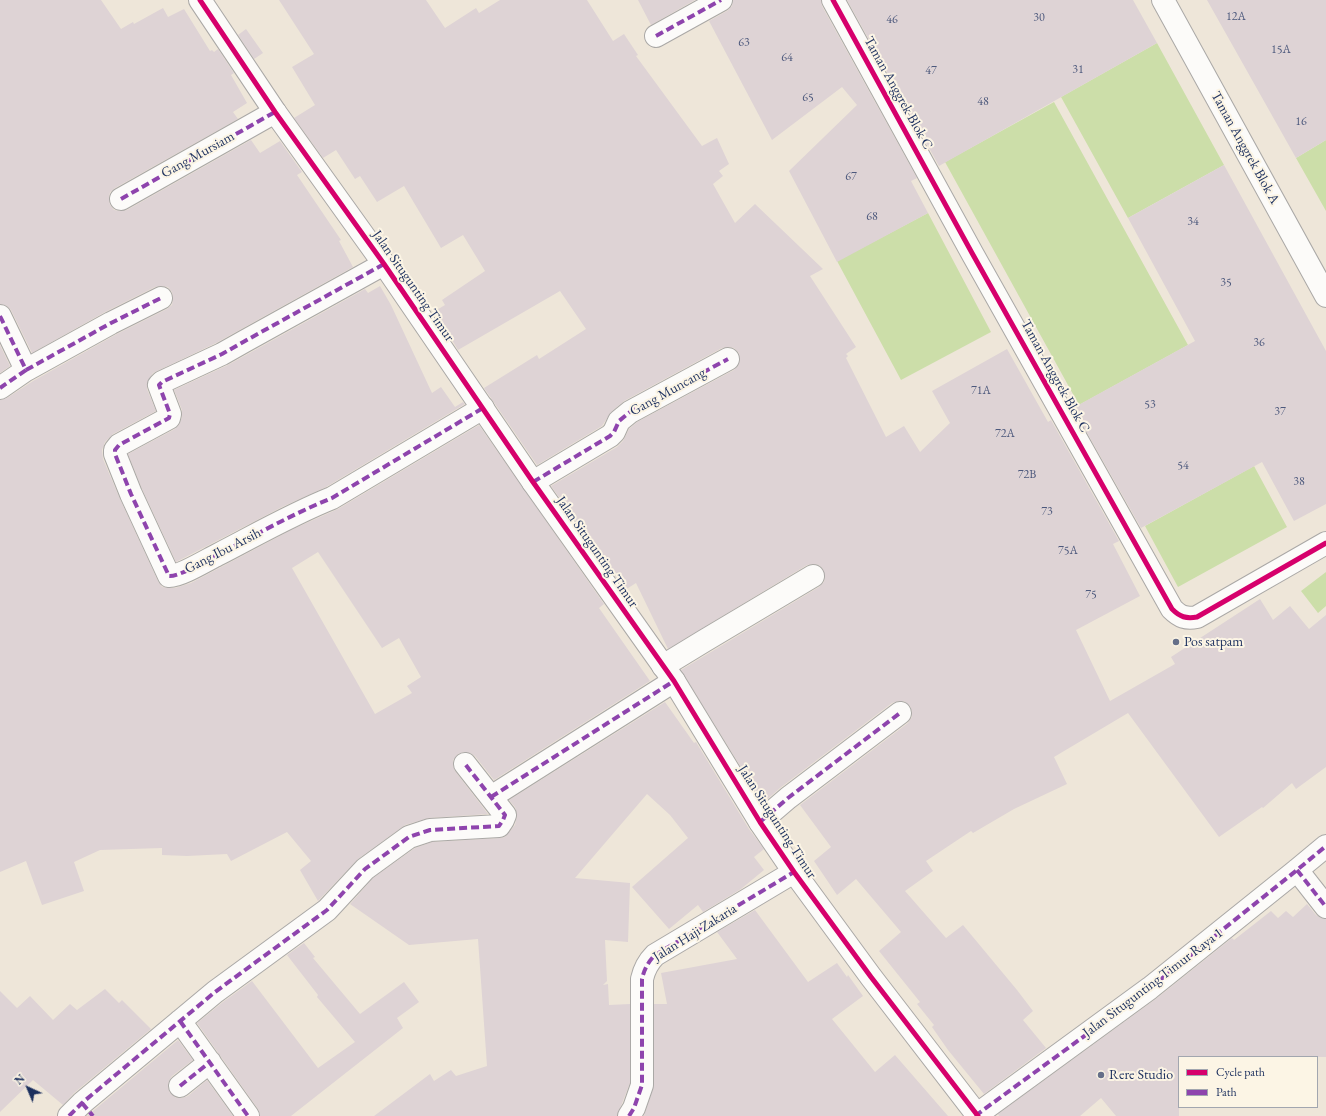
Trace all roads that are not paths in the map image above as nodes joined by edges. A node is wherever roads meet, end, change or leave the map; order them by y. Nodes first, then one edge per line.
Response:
1 (200, 0) edge
2 (721, 0) edge
3 (833, 0) edge
4 (1164, 0) edge
5 (656, 36) dead end
6 (275, 112) junction
7 (121, 198) dead end
8 (384, 264) junction
9 (1326, 296) edge
10 (161, 298) dead end
11 (0, 316) edge
12 (728, 359) dead end
13 (26, 370) junction
14 (0, 388) edge
15 (483, 408) junction
16 (533, 482) junction
17 (1326, 543) edge
18 (813, 576) dead end
19 (668, 674) junction
20 (900, 713) dead end
21 (465, 764) dead end
22 (491, 797) junction
23 (760, 822) junction
24 (1326, 846) edge
25 (1297, 870) junction
26 (794, 872) junction
27 (1326, 907) edge
28 (180, 1021) junction
29 (210, 1062) junction
30 (180, 1086) dead end
31 (81, 1112) edge
32 (248, 1116) edge
33 (629, 1116) edge
34 (976, 1116) edge

1 - 6 street, Jalan Situgunting Timur
2 - 5 street
3 - 17 street, Taman Anggrek Blok C
4 - 9 street, Taman Anggrek Blok A
6 - 7 street, Gang Mursiam
6 - 8 street, Jalan Situgunting Timur
8 - 15 street, Jalan Situgunting Timur
8 - 15 street, Gang Ibu Arsih
10 - 13 street
11 - 13 street
12 - 16 street, Gang Muncang
13 - 14 street
15 - 16 street, Jalan Situgunting Timur
16 - 19 street, Jalan Situgunting Timur
18 - 19 street
19 - 22 street
19 - 23 street, Jalan Situgunting Timur
20 - 23 street
21 - 22 street
22 - 28 street
23 - 26 street, Jalan Situgunting Timur
24 - 25 street, Jalan Situgunting Timur Raya 1
25 - 27 street
25 - 34 street, Jalan Situgunting Timur Raya 1
26 - 33 street, Jalan Haji Zakaria
26 - 34 street, Jalan Situgunting Timur
28 - 29 street
28 - 31 street
29 - 30 street
29 - 32 street

